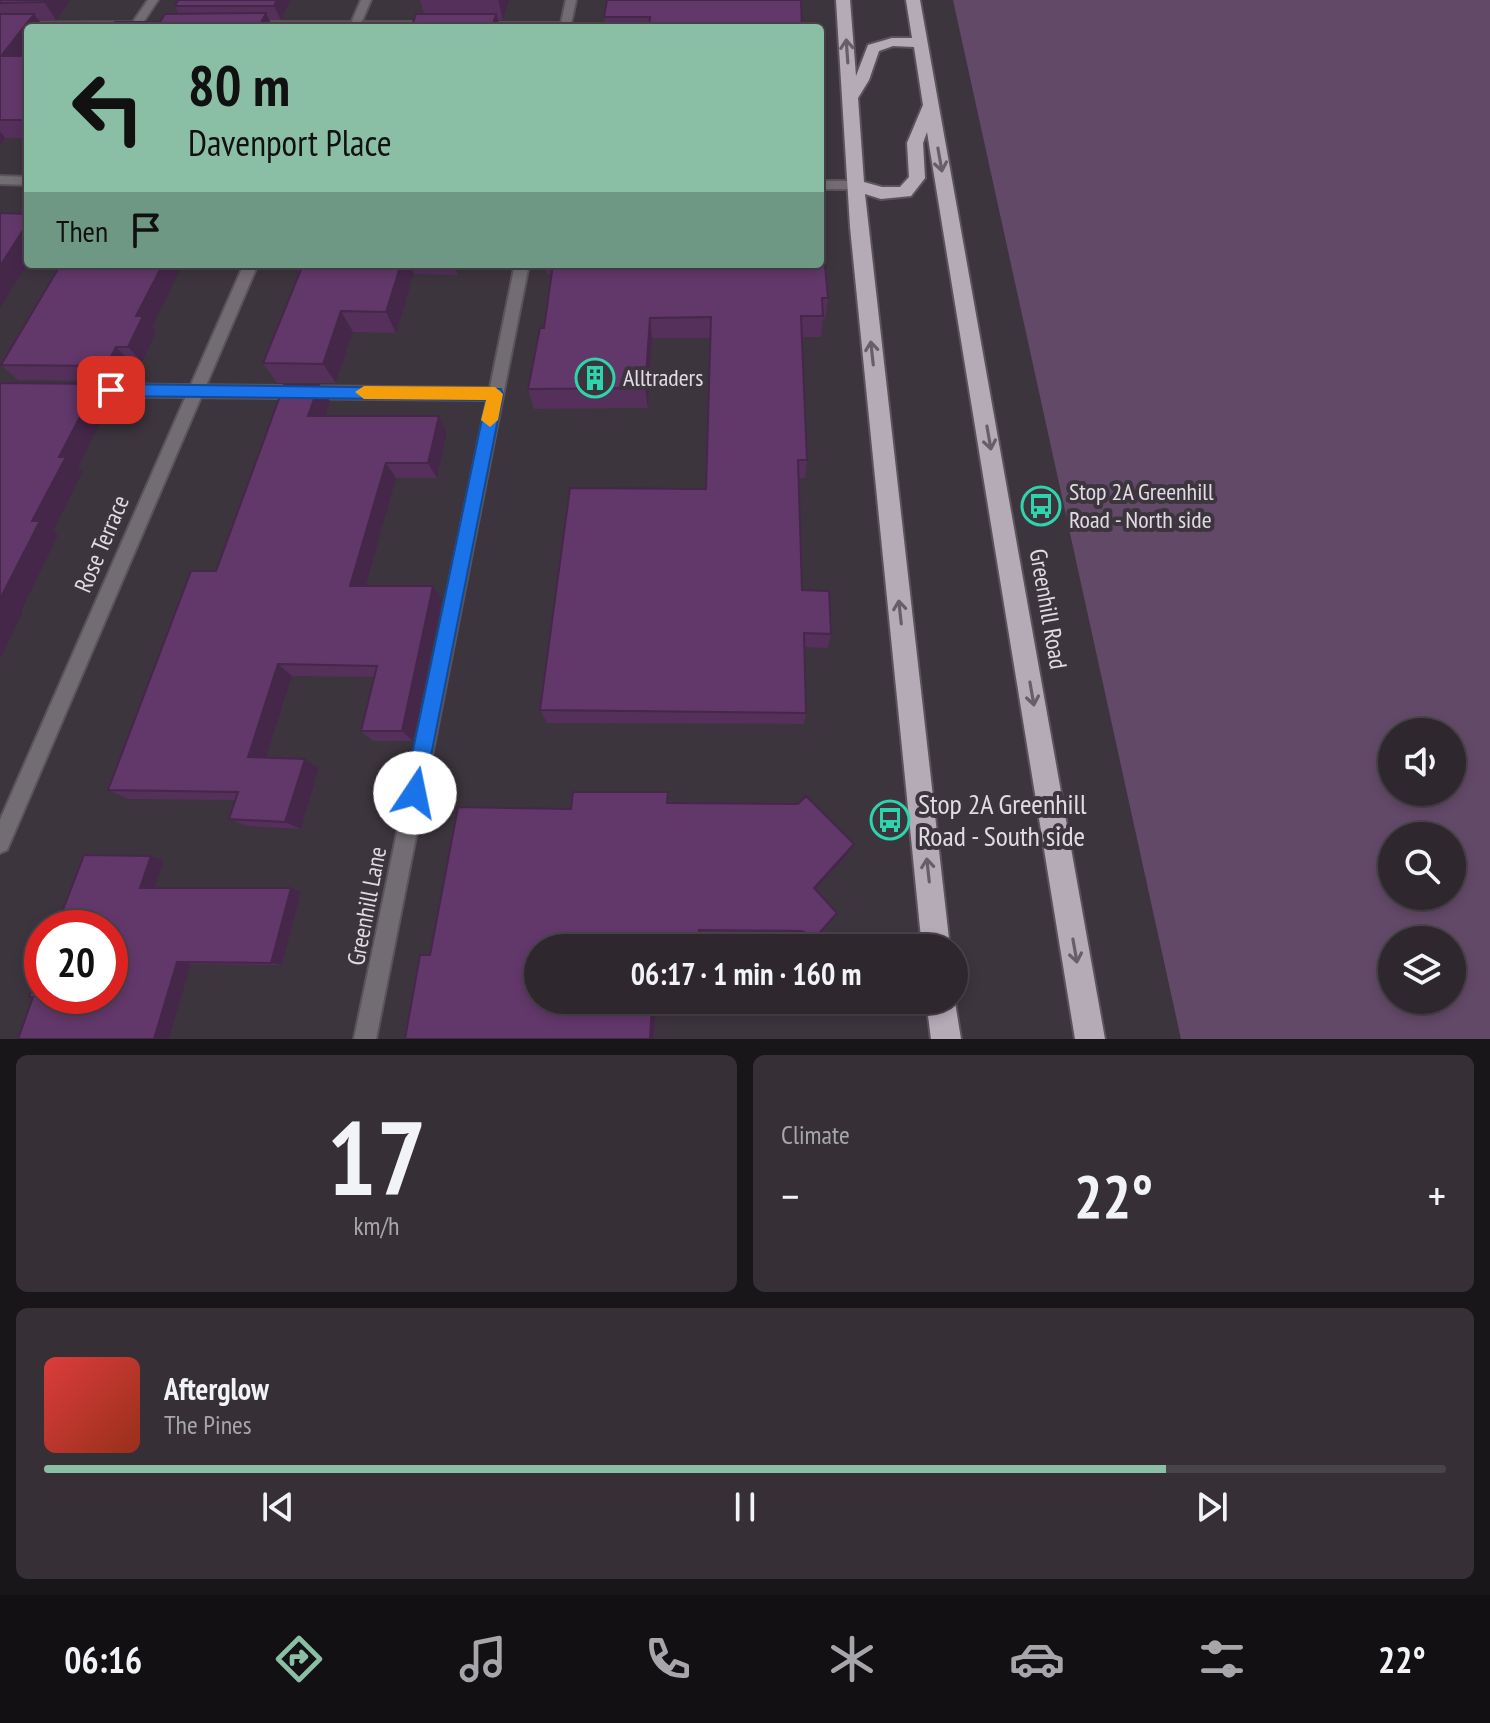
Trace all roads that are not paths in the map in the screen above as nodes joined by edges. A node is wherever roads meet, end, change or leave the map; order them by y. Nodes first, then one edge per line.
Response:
1 (153, 0) edge
2 (366, 0) edge
3 (571, 0) edge
4 (843, 0) edge
5 (913, 0) edge
6 (137, 24) edge
7 (356, 24) edge
8 (566, 24) edge
9 (0, 26) edge
10 (24, 26) edge
11 (921, 43) junction
12 (850, 98) junction
13 (931, 105) junction
14 (0, 180) edge
15 (24, 181) edge
16 (824, 185) edge
17 (856, 185) junction
18 (249, 268) edge
19 (521, 268) edge
20 (60, 390) edge
21 (194, 391) junction
22 (495, 394) junction
23 (0, 843) edge
24 (935, 934) edge
25 (943, 1014) edge
26 (365, 1039) edge
27 (946, 1039) edge
28 (1090, 1039) edge

1 - 6 street
2 - 7 street
3 - 8 street
12 -> 4 highway
5 - 11 highway, Greenhill Road
9 - 10 street
11 - 12 highway
11 - 13 highway, Greenhill Road
12 - 17 highway
13 - 17 highway
13 -> 28 highway, Greenhill Road
14 - 15 street
16 - 17 street
24 -> 17 highway
18 - 21 street, Rose Terrace
19 - 22 street, Greenhill Lane
20 - 21 street
21 - 22 street
21 - 23 street, Rose Terrace
22 - 26 street, Greenhill Lane
25 - 27 highway

